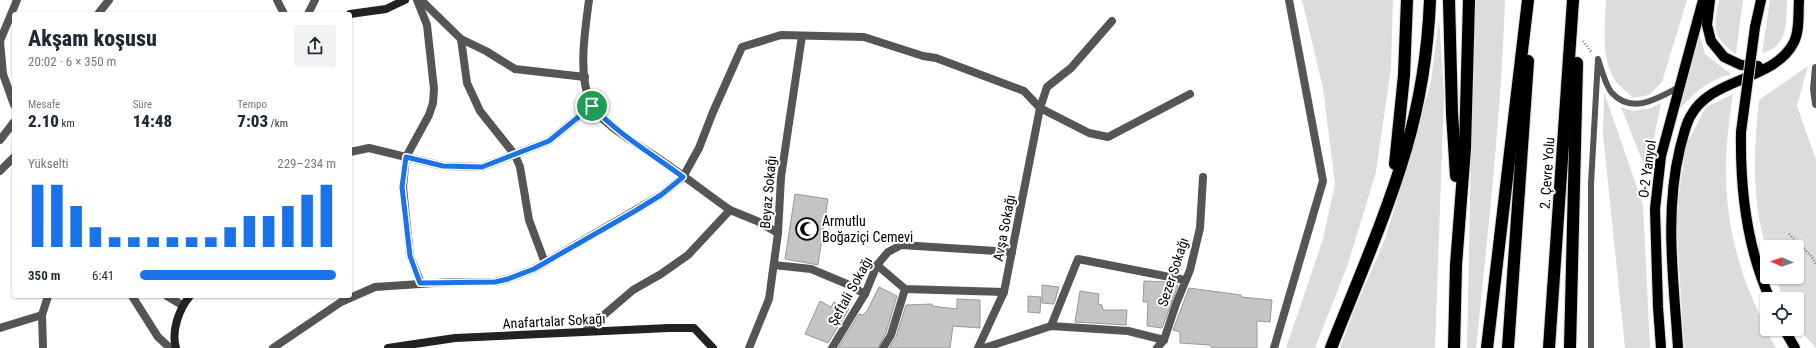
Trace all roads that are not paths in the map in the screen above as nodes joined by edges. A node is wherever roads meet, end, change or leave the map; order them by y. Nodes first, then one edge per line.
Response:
1 (17, 0) edge
2 (109, 0) edge
3 (277, 0) edge
4 (315, 0) edge
5 (405, 0) edge
6 (417, 0) edge
7 (421, 0) edge
8 (589, 0) edge
9 (1289, 0) edge
10 (1407, 0) edge
11 (1430, 0) edge
12 (1449, 0) edge
13 (1469, 0) edge
14 (1528, 0) edge
15 (1532, 0) edge
16 (1573, 0) edge
17 (1578, 0) edge
18 (1704, 0) edge
19 (1710, 0) edge
20 (1754, 0) edge
21 (1761, 0) edge
22 (1799, 0) edge
23 (12, 12) edge
24 (12, 12) edge
25 (100, 12) edge
26 (283, 12) edge
27 (309, 12) edge
28 (352, 14) edge
29 (1112, 20) dead end
30 (1754, 27) junction
31 (802, 36) junction
32 (461, 39) junction
33 (1768, 67) junction
34 (1816, 68) edge
35 (585, 77) junction
36 (1679, 87) junction
37 (1190, 94) dead end
38 (12, 99) edge
39 (1816, 104) edge
40 (592, 106) junction
41 (1040, 108) junction
42 (12, 125) edge
43 (0, 140) edge
44 (352, 152) edge
45 (515, 155) junction
46 (406, 157) junction
47 (12, 159) edge
48 (0, 171) edge
49 (683, 177) junction
50 (1203, 177) dead end
51 (1392, 191) junction
52 (730, 210) junction
53 (1459, 225) junction
54 (778, 232) junction
55 (1012, 252) junction
56 (545, 262) junction
57 (774, 265) junction
58 (1456, 265) junction
59 (877, 266) junction
60 (1185, 280) junction
61 (420, 283) junction
62 (905, 290) junction
63 (1004, 292) junction
64 (1767, 292) edge
65 (865, 294) junction
66 (352, 297) edge
67 (47, 298) edge
68 (133, 298) edge
69 (170, 298) edge
70 (188, 298) edge
71 (350, 298) edge
72 (182, 305) junction
73 (42, 315) junction
74 (1051, 326) junction
75 (0, 328) edge
76 (584, 332) junction
77 (1788, 336) edge
78 (1164, 340) junction
79 (1333, 345) edge
80 (994, 347) edge
81 (43, 348) edge
82 (170, 348) edge
83 (176, 348) edge
84 (273, 348) edge
85 (388, 348) edge
86 (713, 348) edge
87 (749, 348) edge
88 (832, 348) edge
89 (883, 348) edge
90 (978, 348) edge
91 (984, 348) edge
92 (1157, 348) edge
93 (1274, 348) edge
94 (1445, 348) edge
95 (1454, 348) edge
96 (1487, 348) edge
97 (1508, 348) edge
98 (1549, 348) edge
99 (1570, 348) edge
100 (1591, 348) edge
101 (1661, 348) edge
102 (1678, 348) edge
103 (1795, 348) edge

1 - 23 street
2 - 25 street
3 - 26 street
4 - 27 street
5 - 28 main road
6 - 46 street
7 - 32 street
8 - 35 street
9 - 93 street
10 - 51 highway
11 - 51 highway
12 - 53 highway
13 - 53 highway
14 - 96 highway
15 - 97 highway, 2. Çevre Yolu
16 - 98 highway, 2. Çevre Yolu
17 - 99 highway
18 - 36 main road, O-2 Yanyol
19 - 33 main road
20 - 30 main road
21 - 30 main road
22 - 33 main road
24 - 38 street
29 - 41 street, Avşa Sokağı
30 - 64 main road, bridge
31 - 41 street
31 - 49 street
31 - 54 street, Beyaz Sokağı
32 - 35 street
32 - 45 street
33 - 102 main road
34 - 39 street
35 - 40 street
36 - 100 lane
36 - 101 main road, O-2 Yanyol
37 - 41 street
40 - 45 street
40 - 49 street
41 - 55 street, Avşa Sokağı
42 - 43 street
44 - 46 street
45 - 46 street
45 - 56 street
46 - 61 street
47 - 48 street
49 - 52 street
49 - 56 street
50 - 60 street, Sezer Sokağı
51 - 79 highway
52 - 54 street
52 - 76 street
53 - 58 highway
54 - 57 street, Beyaz Sokağı
55 - 59 street, Şeftali Sokağı
55 - 63 street, Avşa Sokağı
56 - 61 street
57 - 65 street
57 - 87 street, Beyaz Sokağı
58 - 94 highway
58 - 95 highway
59 - 62 street
59 - 65 street, Şeftali Sokağı
60 - 74 street
60 - 78 street, Sezer Sokağı
61 - 66 street
62 - 63 street
62 - 89 street
63 - 90 street, Avşa Sokağı
65 - 88 street, Şeftali Sokağı
67 - 73 street
68 - 82 street
69 - 72 street
70 - 72 main road
71 - 84 street
72 - 83 main road
73 - 75 street
73 - 81 street
74 - 78 street
74 - 80 street
76 - 85 main road, Anafartalar Sokağı
76 - 86 main road, Anafartalar Sokağı
77 - 103 main road
78 - 92 street, Sezer Sokağı
80 - 91 street

